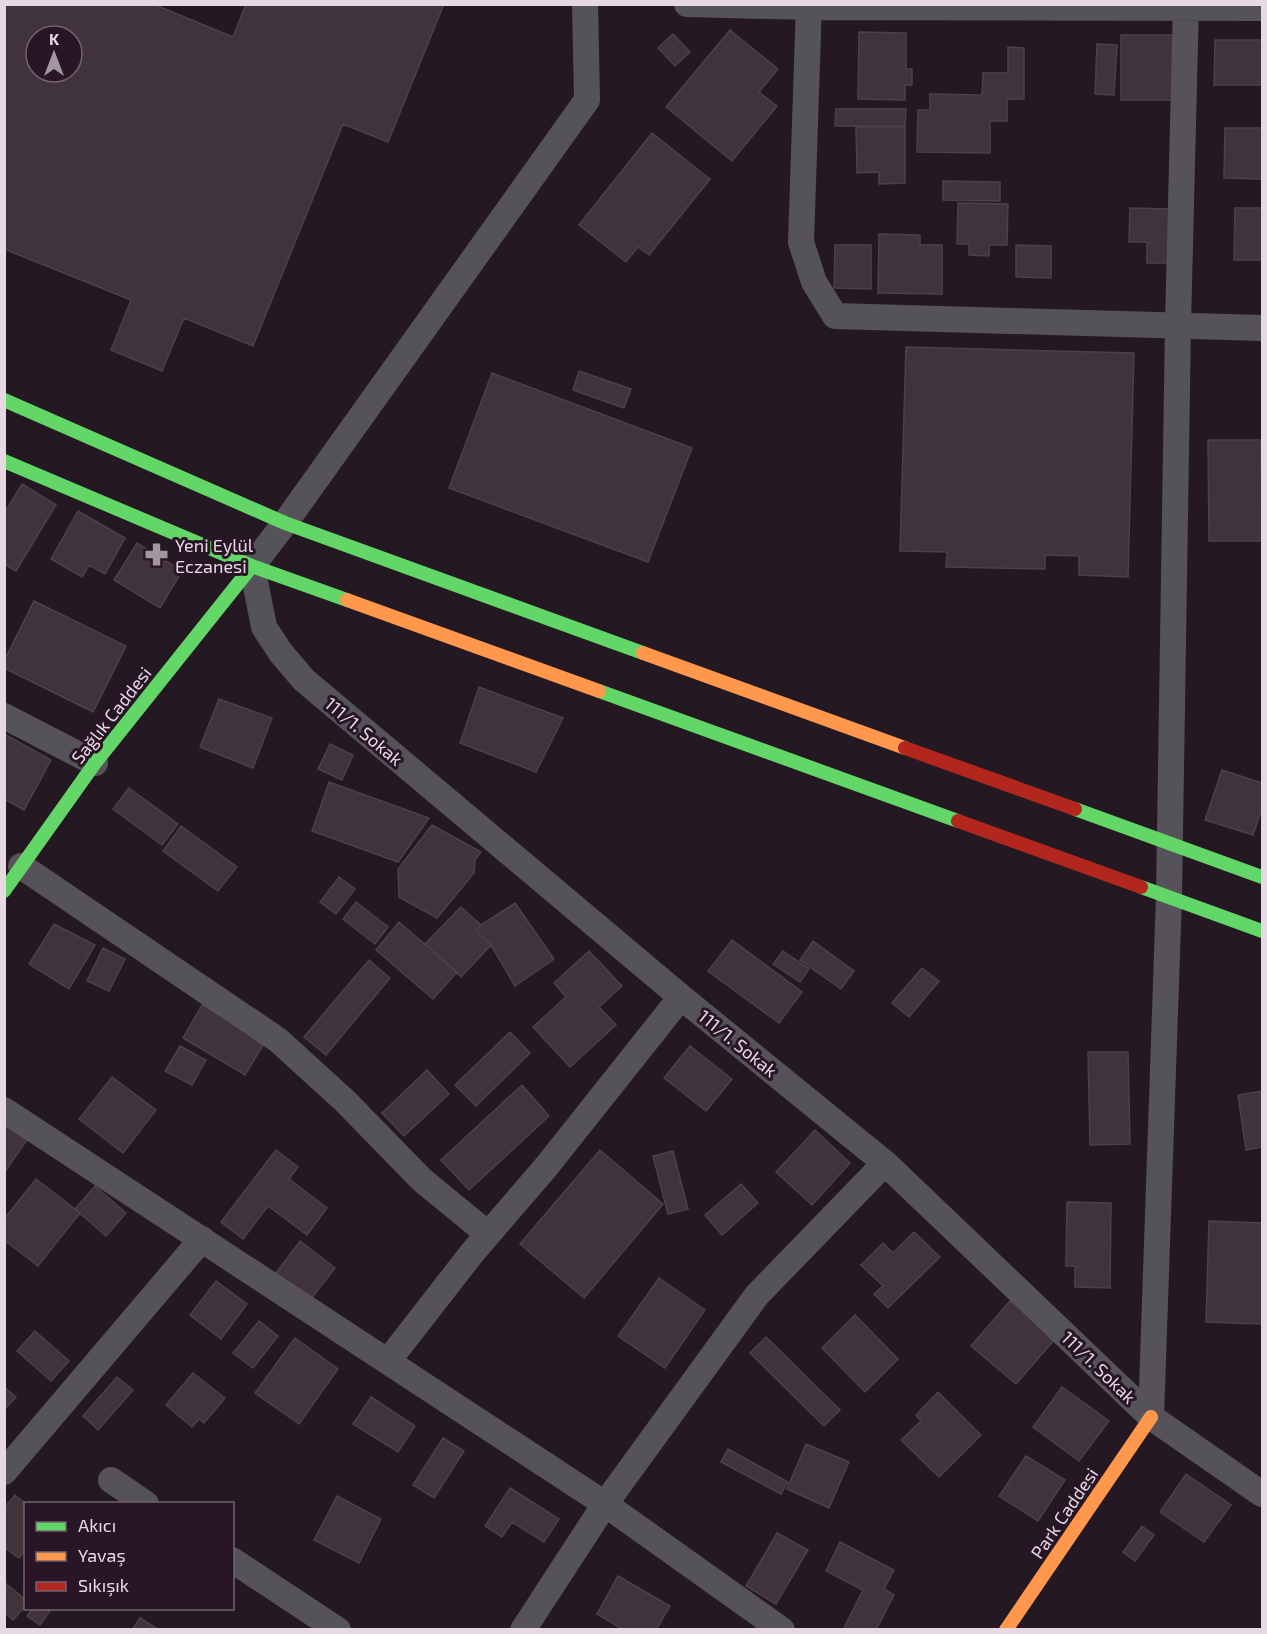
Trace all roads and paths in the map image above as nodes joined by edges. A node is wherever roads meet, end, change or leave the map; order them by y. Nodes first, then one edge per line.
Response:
1 (585, 4) edge
2 (687, 4) edge
3 (809, 6) edge
4 (1186, 7) edge
5 (1263, 8) edge
6 (1178, 324) junction
7 (1263, 328) edge
8 (4, 400) edge
9 (4, 460) edge
10 (285, 523) junction
11 (252, 566) junction
12 (4, 716) edge
13 (95, 763) junction
14 (1170, 842) junction
15 (21, 866) junction
16 (1263, 877) edge
17 (4, 891) edge
18 (1169, 896) junction
19 (1263, 931) edge
20 (681, 996) junction
21 (4, 1110) edge
22 (885, 1163) junction
23 (488, 1234) junction
24 (202, 1239) junction
25 (388, 1361) junction
26 (1151, 1417) junction
27 (4, 1472) edge
28 (111, 1480) dead end
29 (1263, 1494) edge
30 (144, 1502) edge
31 (605, 1504) junction
32 (234, 1561) edge
33 (338, 1629) edge
34 (523, 1629) edge
35 (782, 1629) edge
36 (1006, 1629) edge

1 - 10 street
2 - 3 street
3 - 4 street
3 - 6 street
4 - 5 street
4 - 6 street
6 - 7 street
6 - 14 street
8 - 10 street
9 - 11 street
10 - 11 street
10 - 14 street
11 - 13 street, Sağlık Caddesi
11 - 18 street
11 - 20 street, 111/1. Sokak
12 - 13 street
13 - 15 street, Sağlık Caddesi
14 - 16 street
14 - 18 street
15 - 17 street, Sağlık Caddesi
15 - 23 street
18 - 19 street
18 - 26 street
20 - 22 street, 111/1. Sokak
20 - 23 street
21 - 24 street
22 - 26 street, 111/1. Sokak
22 - 31 street
23 - 25 street
24 - 25 street
24 - 27 street
25 - 31 street
26 - 29 street, 111/1. Sokak
26 - 36 street, Park Caddesi
28 - 30 street
31 - 34 street
31 - 35 street
32 - 33 street

